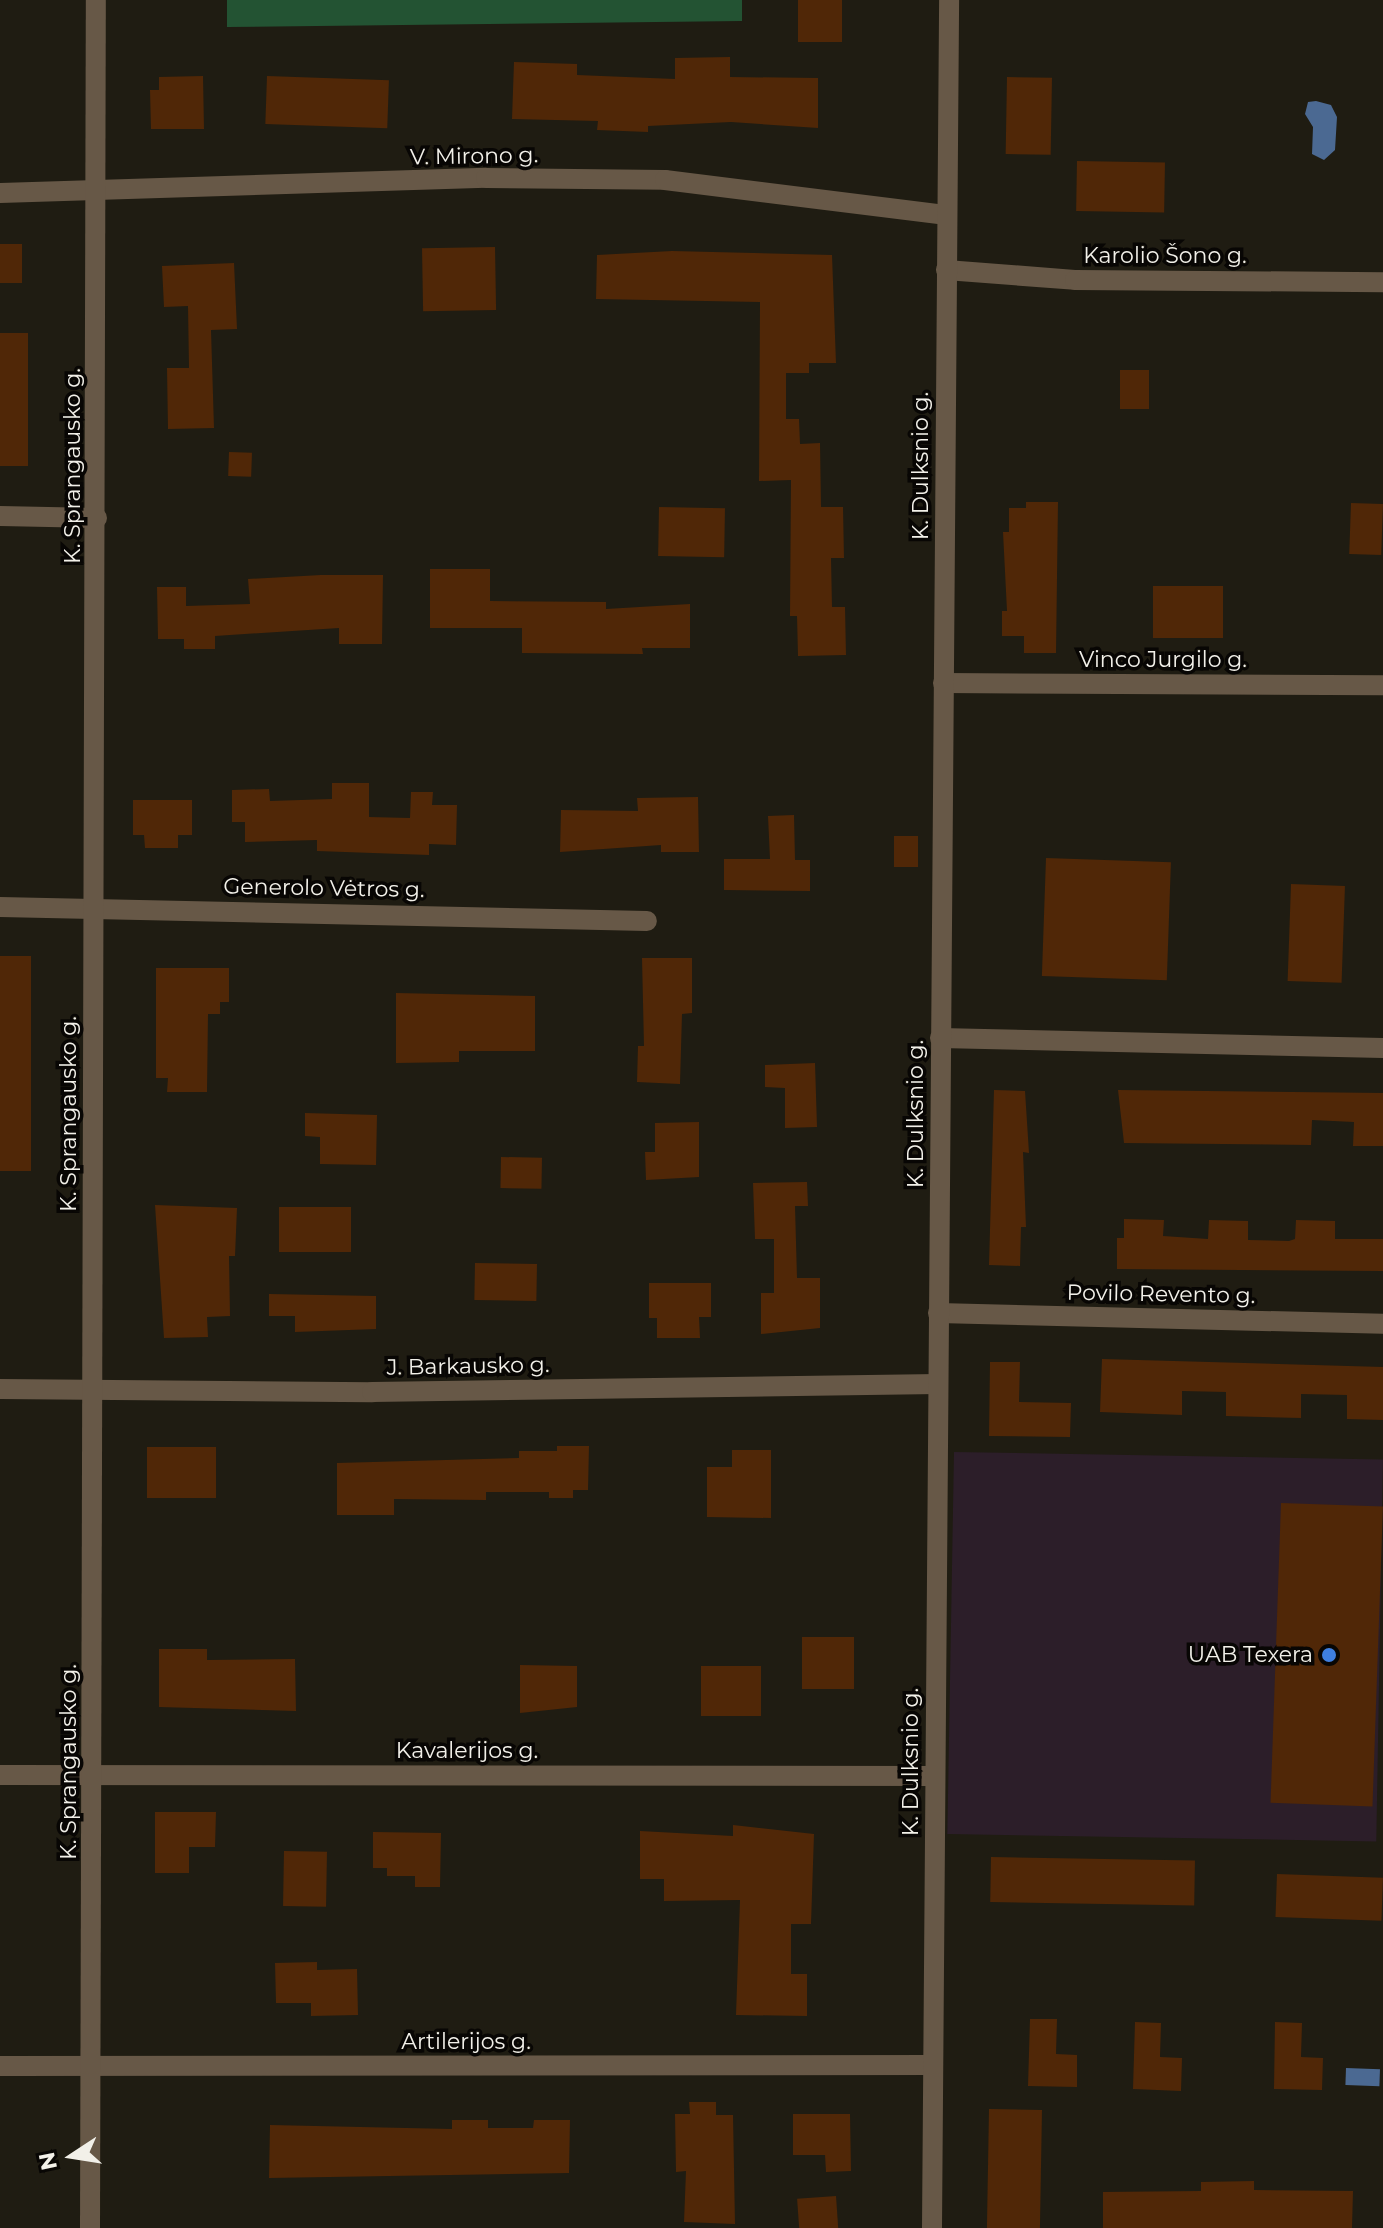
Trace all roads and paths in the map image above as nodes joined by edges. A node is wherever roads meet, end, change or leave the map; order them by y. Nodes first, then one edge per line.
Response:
1 (96, 0) edge
2 (949, 0) edge
3 (98, 192) junction
4 (0, 193) edge
5 (947, 215) junction
6 (946, 270) junction
7 (1383, 282) edge
8 (0, 516) edge
9 (97, 518) junction
10 (943, 683) junction
11 (1383, 685) edge
12 (0, 907) edge
13 (94, 907) junction
14 (647, 921) dead end
15 (940, 1038) junction
16 (1383, 1048) edge
17 (938, 1313) junction
18 (1383, 1324) edge
19 (938, 1384) junction
20 (0, 1389) edge
21 (92, 1389) junction
22 (0, 1775) edge
23 (94, 1775) junction
24 (935, 1776) junction
25 (933, 2065) junction
26 (0, 2066) edge
27 (91, 2067) junction
28 (90, 2228) edge
29 (932, 2228) edge

1 - 3 street, K. Sprangausko g.
2 - 5 street, K. Dulksnio g.
3 - 4 street, V. Mirono g.
3 - 5 street, V. Mirono g.
3 - 9 street, K. Sprangausko g.
5 - 6 street, K. Dulksnio g.
6 - 7 street, Karolio Šono g.
6 - 10 street, K. Dulksnio g.
8 - 9 street
9 - 13 street, K. Sprangausko g.
10 - 11 street, Vinco Jurgilo g.
10 - 15 street, K. Dulksnio g.
12 - 13 street, Generolo Vėtros g.
13 - 14 street, Generolo Vėtros g.
13 - 21 street, K. Sprangausko g.
15 - 16 street
15 - 17 street, K. Dulksnio g.
17 - 18 street, Povilo Revento g.
17 - 19 street, K. Dulksnio g.
19 - 21 street, J. Barkausko g.
19 - 24 street, K. Dulksnio g.
20 - 21 street, J. Barkausko g.
21 - 23 street, K. Sprangausko g.
22 - 23 street, Kavalerijos g.
23 - 24 street, Kavalerijos g.
23 - 27 street, K. Sprangausko g.
24 - 25 street, K. Dulksnio g.
25 - 27 street, Artilerijos g.
25 - 29 street, K. Dulksnio g.
26 - 27 street, Artilerijos g.
27 - 28 street, K. Sprangausko g.

